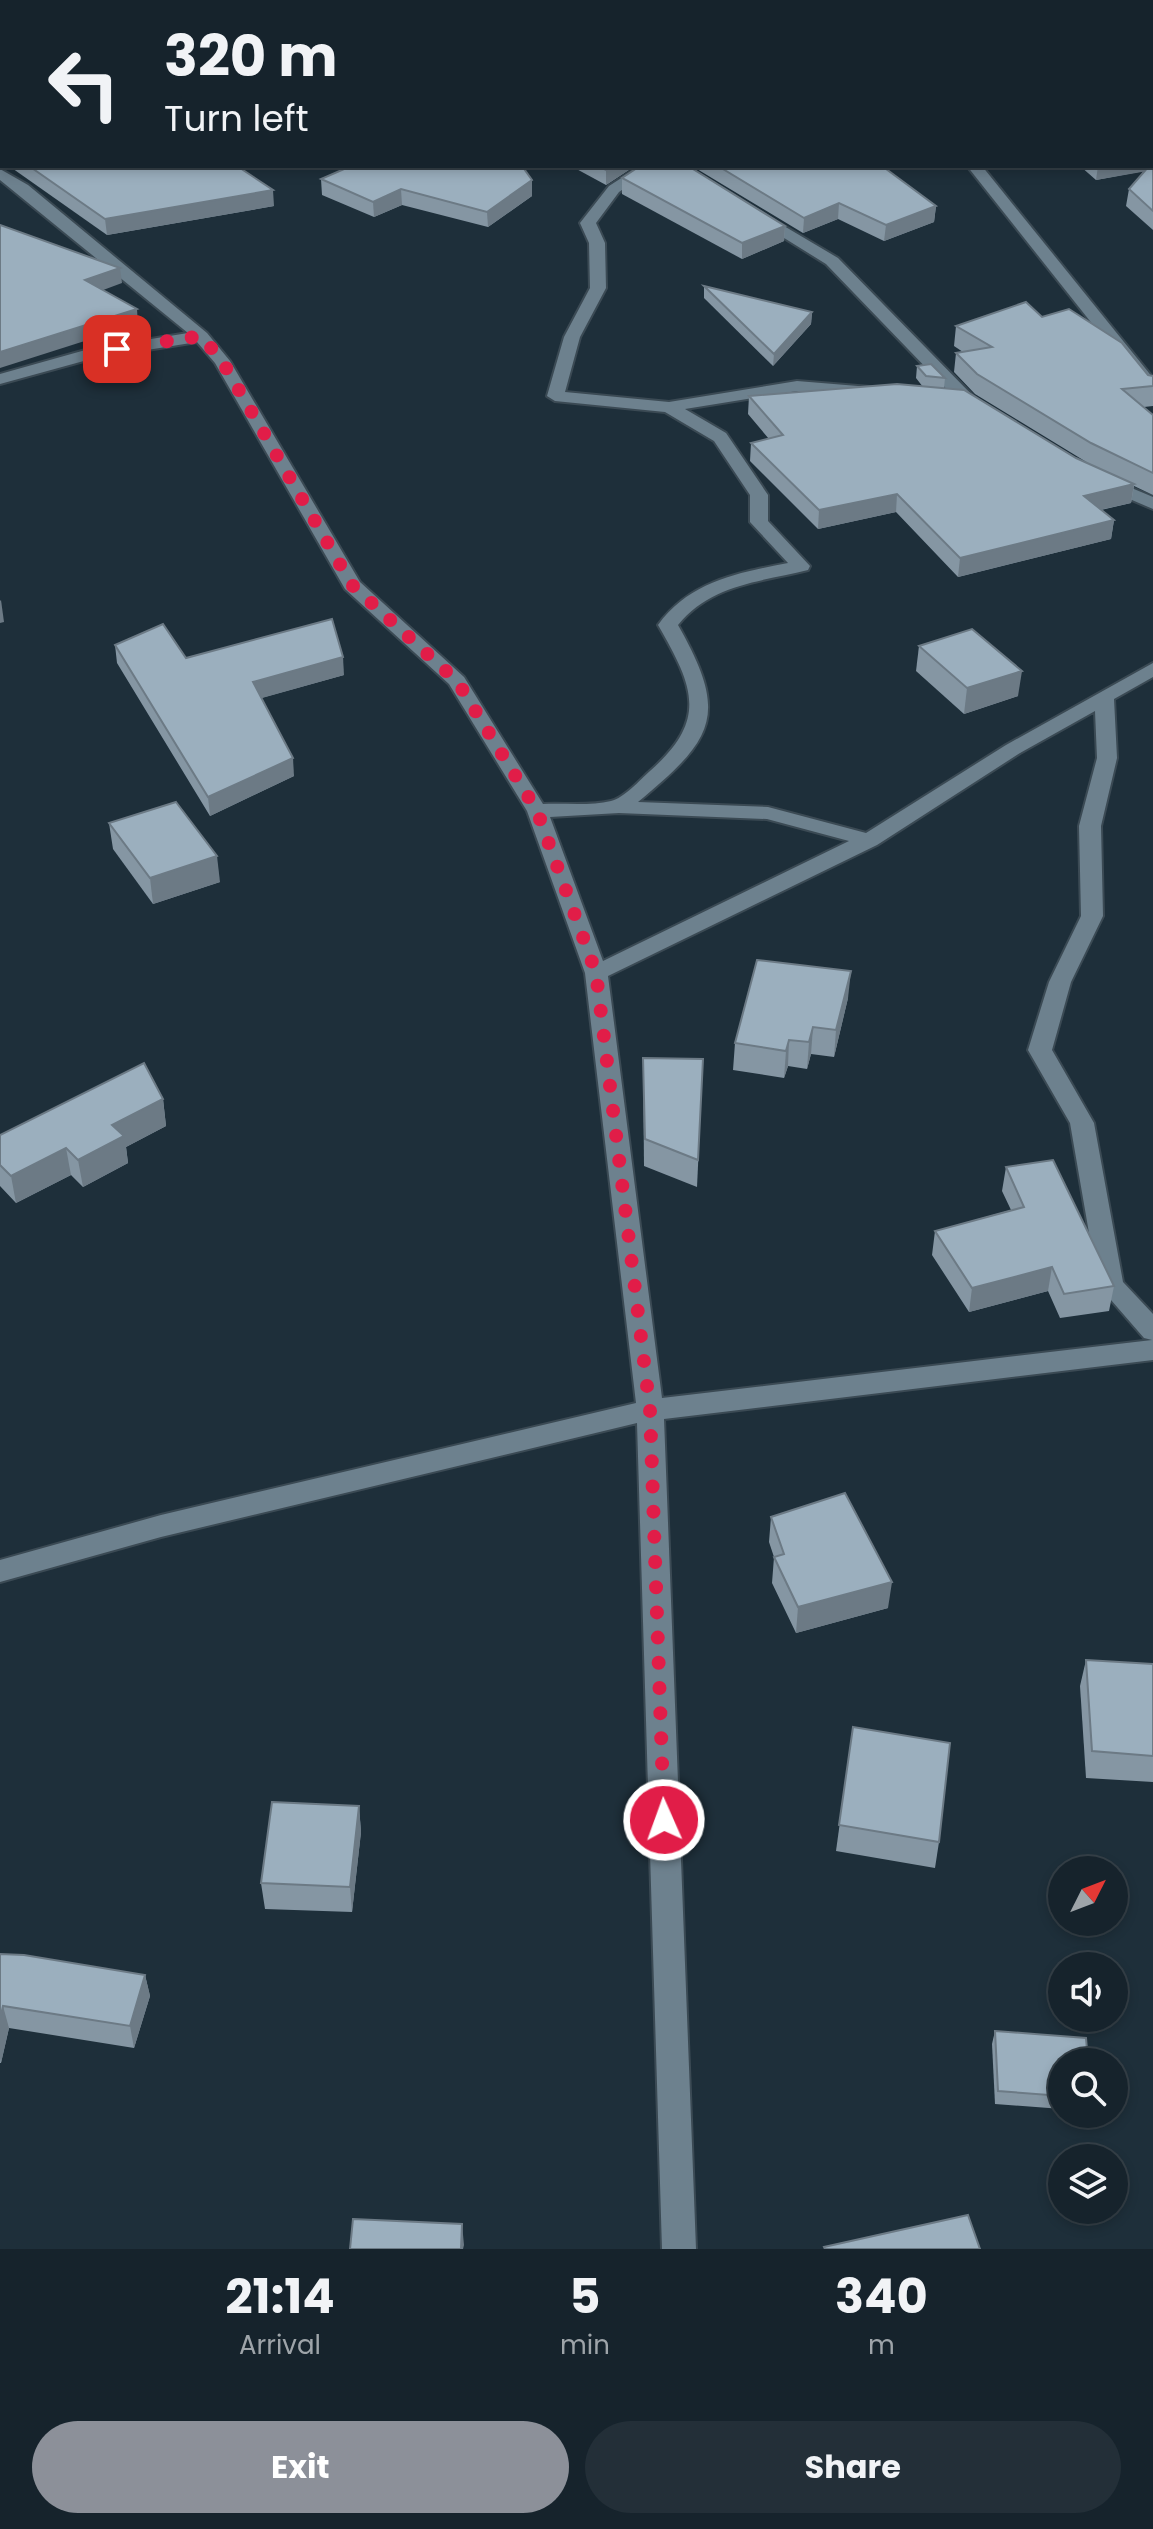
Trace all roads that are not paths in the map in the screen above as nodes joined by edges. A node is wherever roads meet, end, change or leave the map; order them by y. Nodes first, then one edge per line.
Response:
1 (647, 168) edge
2 (976, 168) edge
3 (0, 173) edge
4 (741, 205) edge
5 (201, 336) junction
6 (0, 379) edge
7 (1153, 389) edge
8 (890, 393) edge
9 (936, 397) edge
10 (967, 400) junction
11 (669, 407) junction
12 (992, 415) edge
13 (1081, 470) edge
14 (1153, 504) edge
15 (1153, 669) edge
16 (1104, 696) junction
17 (619, 807) junction
18 (537, 811) junction
19 (869, 840) junction
20 (596, 973) junction
21 (1153, 1331) edge
22 (1153, 1350) edge
23 (650, 1410) junction
24 (0, 1571) edge
25 (679, 2249) edge

1 - 11 street
2 - 7 street
3 - 5 street
4 - 10 street
5 - 6 street
5 - 18 street
8 - 11 street
9 - 10 street
10 - 12 street
11 - 17 street
13 - 14 street
15 - 16 street
16 - 19 street
16 - 21 street
17 - 18 street
17 - 19 street
18 - 20 street
19 - 20 street
20 - 23 street
22 - 23 street
23 - 24 street
23 - 25 street

